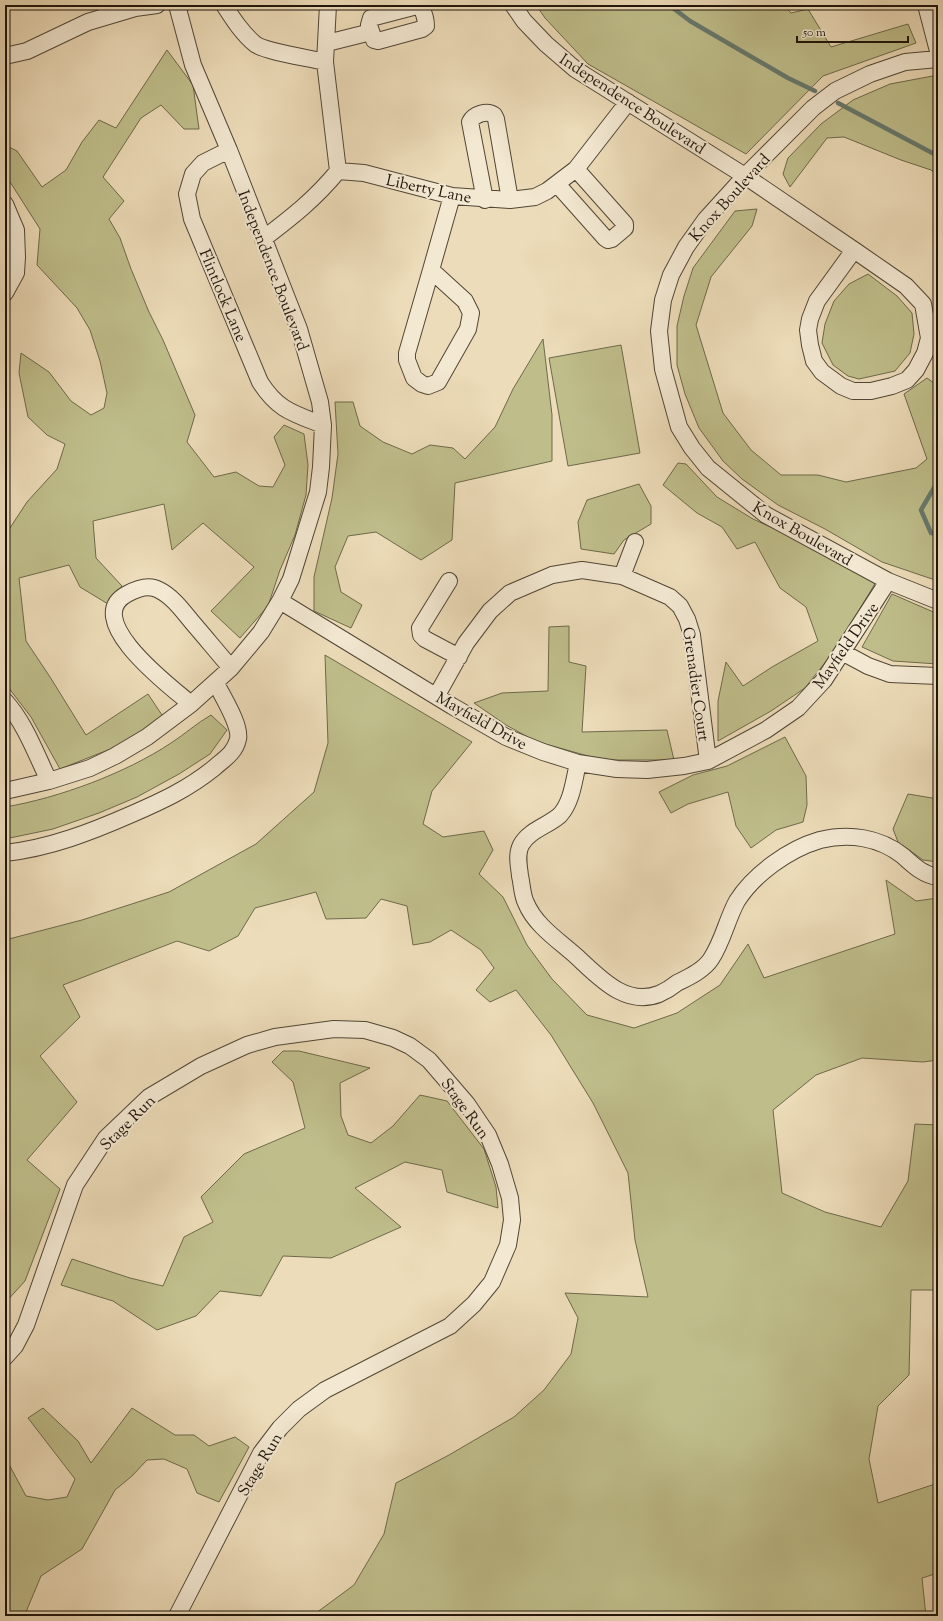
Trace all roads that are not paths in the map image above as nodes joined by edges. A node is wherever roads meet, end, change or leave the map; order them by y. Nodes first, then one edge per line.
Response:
1 (157, 5) edge
2 (177, 5) edge
3 (224, 5) edge
4 (328, 5) edge
5 (513, 5) edge
6 (926, 5) edge
7 (371, 32) dead end
8 (327, 43) junction
9 (938, 51) edge
10 (5, 56) edge
11 (938, 59) edge
12 (325, 62) junction
13 (628, 102) junction
14 (229, 150) junction
15 (576, 169) junction
16 (338, 171) junction
17 (745, 176) junction
18 (556, 184) junction
19 (452, 196) junction
20 (485, 200) junction
21 (510, 200) junction
22 (5, 204) edge
23 (263, 239) junction
24 (854, 250) junction
25 (431, 270) junction
26 (5, 293) edge
27 (323, 425) junction
28 (635, 542) dead end
29 (622, 576) junction
30 (449, 581) dead end
31 (888, 581) junction
32 (938, 600) edge
33 (280, 601) junction
34 (842, 652) junction
35 (459, 657) junction
36 (231, 668) junction
37 (938, 676) edge
38 (216, 683) junction
39 (437, 695) junction
40 (5, 701) edge
41 (191, 704) junction
42 (708, 761) junction
43 (578, 763) junction
44 (49, 780) junction
45 (5, 791) edge
46 (5, 853) edge
47 (938, 877) edge
48 (5, 1357) edge
49 (177, 1616) edge

1 - 10 street
2 - 14 street, Independence Boulevard
3 - 12 street
4 - 8 street
5 - 13 street, Independence Boulevard
6 - 9 street
7 - 8 street
8 - 12 street
11 - 17 street, Knox Boulevard
12 - 16 street
13 - 15 street, Liberty Lane
13 - 17 street, Independence Boulevard
14 - 23 street, Independence Boulevard
14 - 27 street, Flintlock Lane
15 - 18 street, Liberty Lane
15 - 18 street
16 - 19 street, Liberty Lane
16 - 23 street
17 - 24 street, Independence Boulevard
17 - 31 street, Knox Boulevard
18 - 21 street, Liberty Lane
19 - 20 street, Liberty Lane
19 - 25 street
20 - 21 street, Liberty Lane
20 - 21 street
22 - 26 street
23 - 27 street, Independence Boulevard
24 - 24 street
25 - 25 street
27 - 33 street, Independence Boulevard
28 - 29 street
29 - 35 street, Grenadier Court
29 - 42 street, Grenadier Court
30 - 35 street
31 - 32 street, Knox Boulevard
31 - 34 street, Mayfield Drive
33 - 36 street, Independence Boulevard
33 - 39 street, Mayfield Drive
34 - 37 street
34 - 42 street, Mayfield Drive
35 - 39 street, Grenadier Court
36 - 38 street, Independence Boulevard
36 - 41 street
38 - 41 street, Independence Boulevard
38 - 46 street
39 - 43 street, Mayfield Drive
40 - 44 street
41 - 44 street, Independence Boulevard
42 - 43 street, Mayfield Drive
43 - 47 street
44 - 45 street, Independence Boulevard
48 - 49 street, Stage Run

